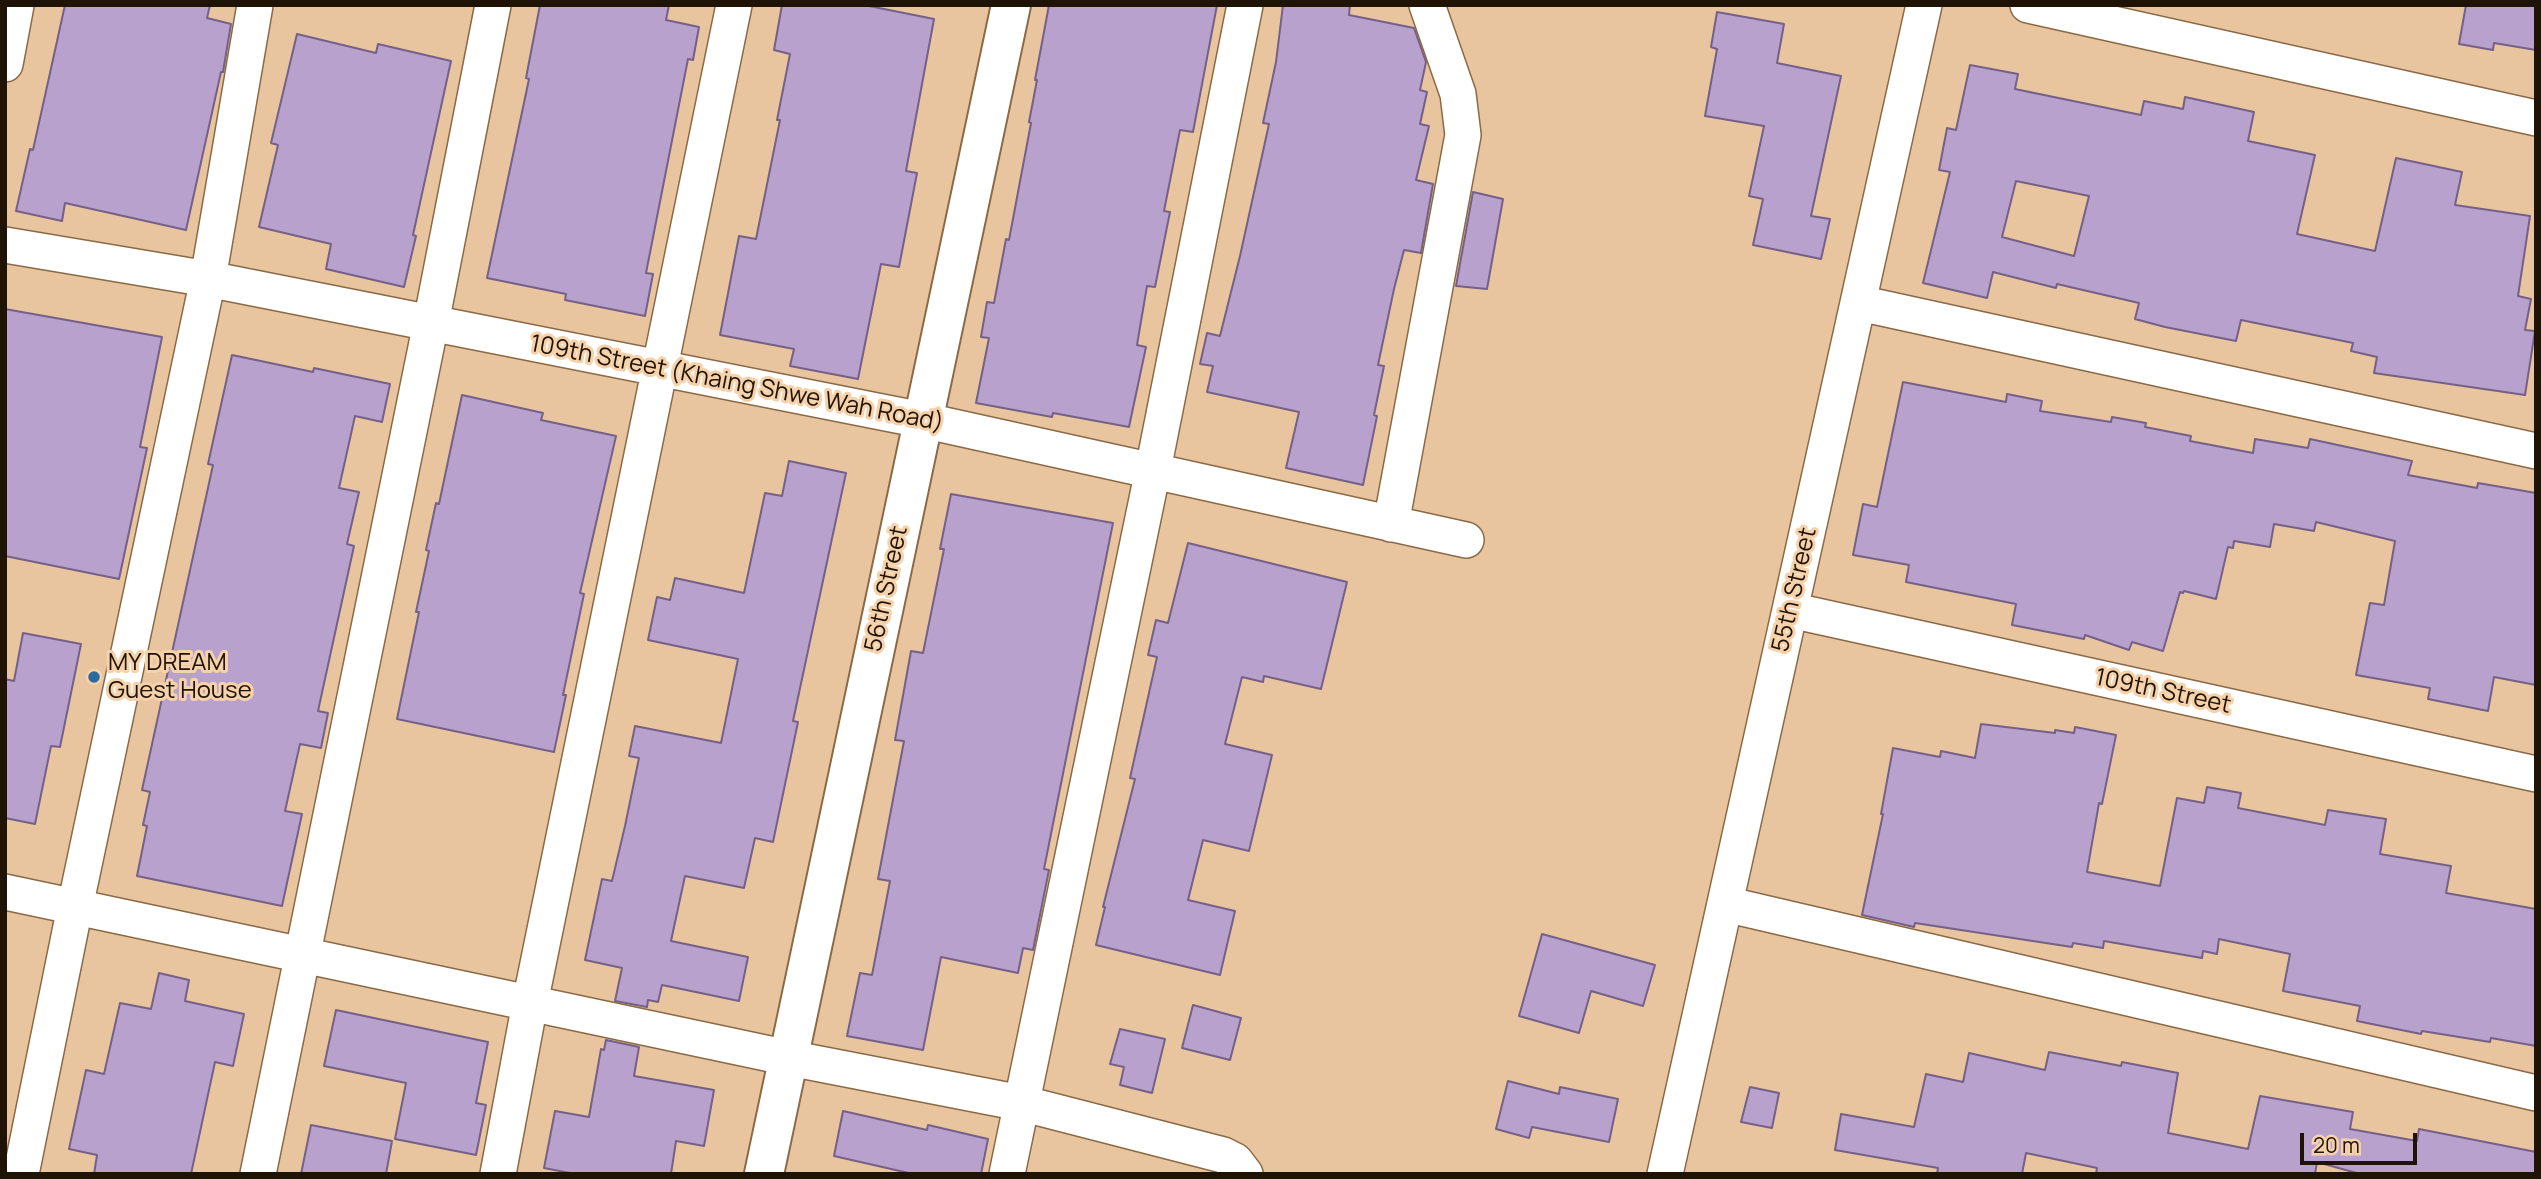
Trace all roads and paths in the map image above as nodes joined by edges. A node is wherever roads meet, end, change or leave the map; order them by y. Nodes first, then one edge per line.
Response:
1 (16, 5) edge
2 (255, 5) edge
3 (493, 5) edge
4 (734, 5) edge
5 (1011, 5) edge
6 (1245, 5) edge
7 (1427, 5) edge
8 (1924, 5) edge
9 (2028, 5) edge
10 (5, 64) edge
11 (2536, 118) edge
12 (5, 245) edge
13 (208, 279) junction
14 (1858, 303) junction
15 (431, 323) junction
16 (661, 368) junction
17 (922, 420) junction
18 (2536, 451) edge
19 (1153, 470) junction
20 (1391, 524) junction
21 (1466, 540) dead end
22 (1790, 611) junction
23 (2536, 774) edge
24 (5, 892) edge
25 (1725, 904) junction
26 (75, 907) junction
27 (301, 955) junction
28 (530, 1003) junction
29 (789, 1058) junction
30 (2536, 1093) edge
31 (1021, 1103) junction
32 (20, 1174) edge
33 (258, 1174) edge
34 (498, 1174) edge
35 (764, 1174) edge
36 (1007, 1174) edge
37 (1245, 1174) edge
38 (1665, 1174) edge

1 - 10 street
2 - 13 street
3 - 15 street
4 - 16 street
5 - 17 street, 56th Street
6 - 19 street
7 - 20 street
8 - 14 street, 55th Street
9 - 11 street
12 - 13 street, 109th Street (Khaing Shwe Wah Road)
13 - 15 street, 109th Street (Khaing Shwe Wah Road)
13 - 26 street
14 - 18 street
14 - 22 street, 55th Street
15 - 16 street, 109th Street (Khaing Shwe Wah Road)
15 - 27 street
16 - 17 street, 109th Street (Khaing Shwe Wah Road)
16 - 28 street
17 - 19 street, 109th Street (Khaing Shwe Wah Road)
17 - 29 street, 56th Street
19 - 20 street, 109th Street (Khaing Shwe Wah Road)
19 - 31 street
20 - 21 street, 109th Street (Khaing Shwe Wah Road)
22 - 23 street, 109th Street
22 - 25 street, 55th Street
24 - 26 street
25 - 30 street
25 - 38 street, 55th Street
26 - 27 street
26 - 32 street
27 - 28 street
27 - 33 street
28 - 29 street
28 - 34 street
29 - 31 street
29 - 35 street, 56th Street
31 - 36 street
31 - 37 street

